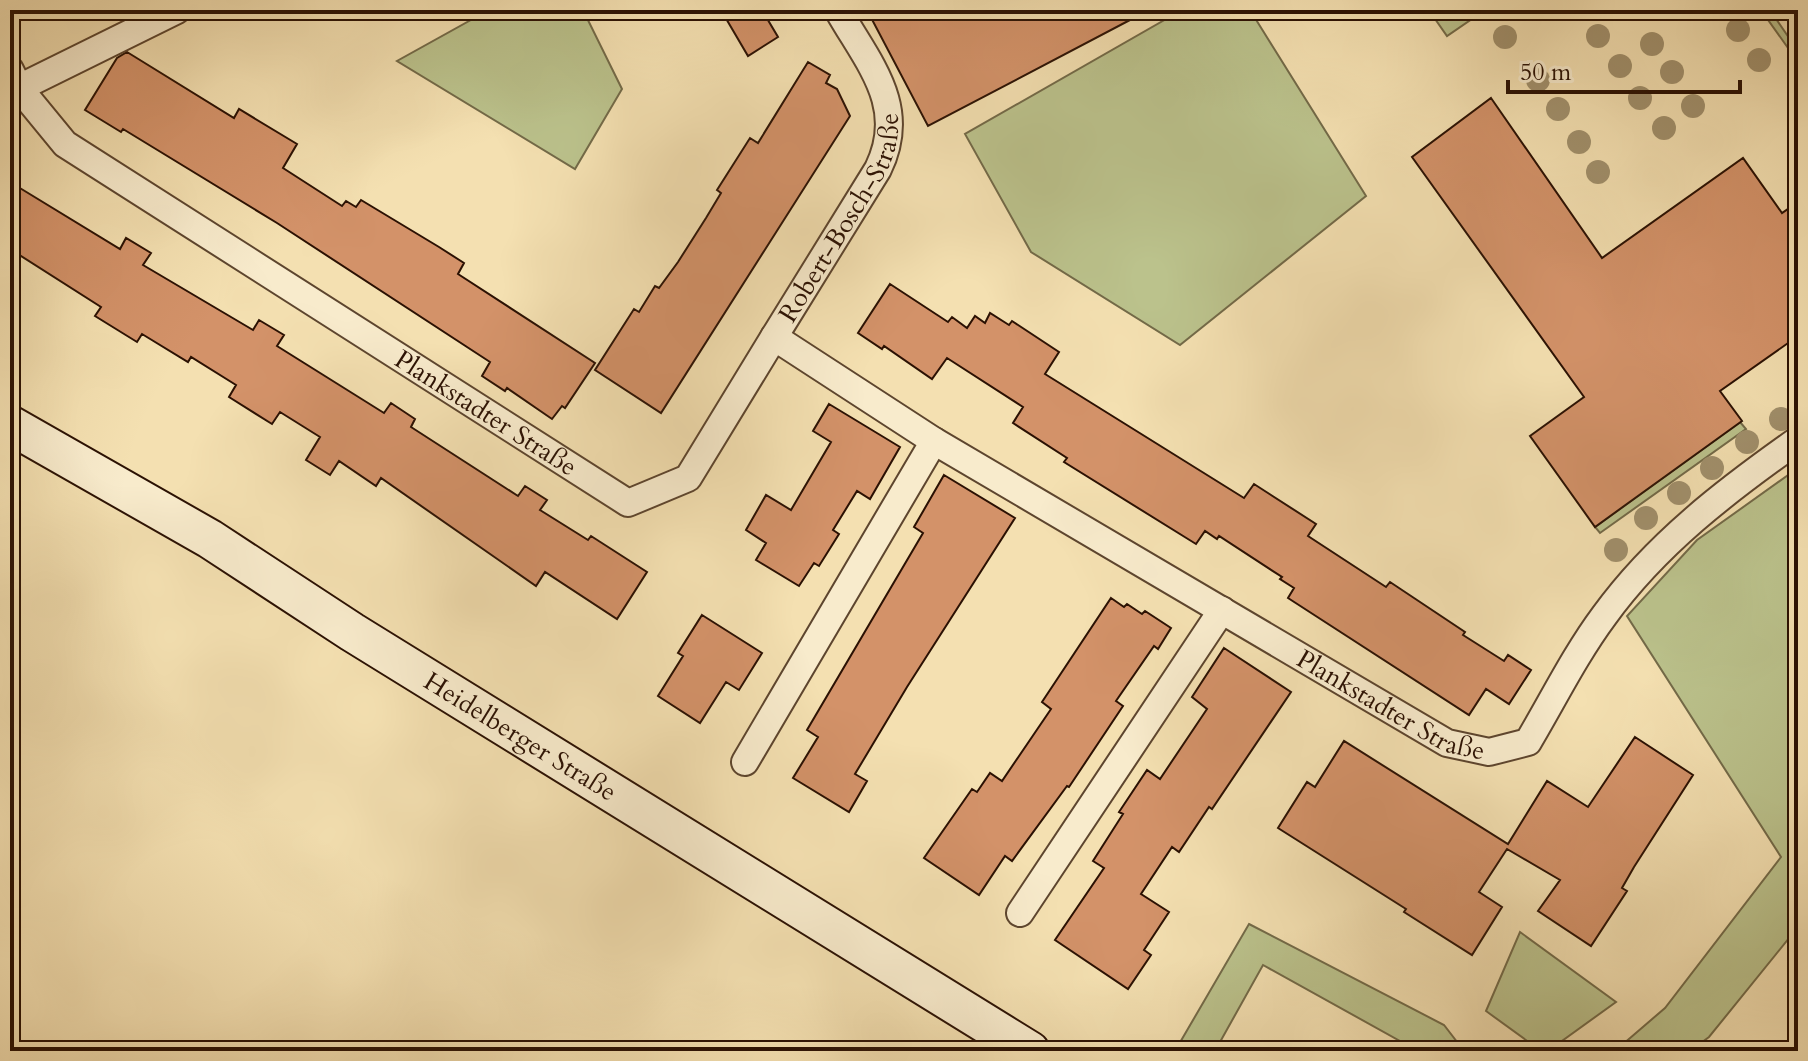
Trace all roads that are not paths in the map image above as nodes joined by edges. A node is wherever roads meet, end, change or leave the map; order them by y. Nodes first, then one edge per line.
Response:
1 (177, 10) edge
2 (838, 10) edge
3 (14, 79) edge
4 (774, 337) junction
5 (10, 425) edge
6 (1798, 440) edge
7 (934, 441) junction
8 (1222, 610) junction
9 (745, 762) dead end
10 (1020, 913) dead end
11 (1030, 1051) edge

1 - 3 street
2 - 4 street, Robert-Bosch-Straße
3 - 4 street, Plankstadter Straße
4 - 7 street, Plankstadter Straße
5 - 11 street, Heidelberger Straße
6 - 8 street, Plankstadter Straße
7 - 8 street, Plankstadter Straße
7 - 9 street
8 - 10 street

